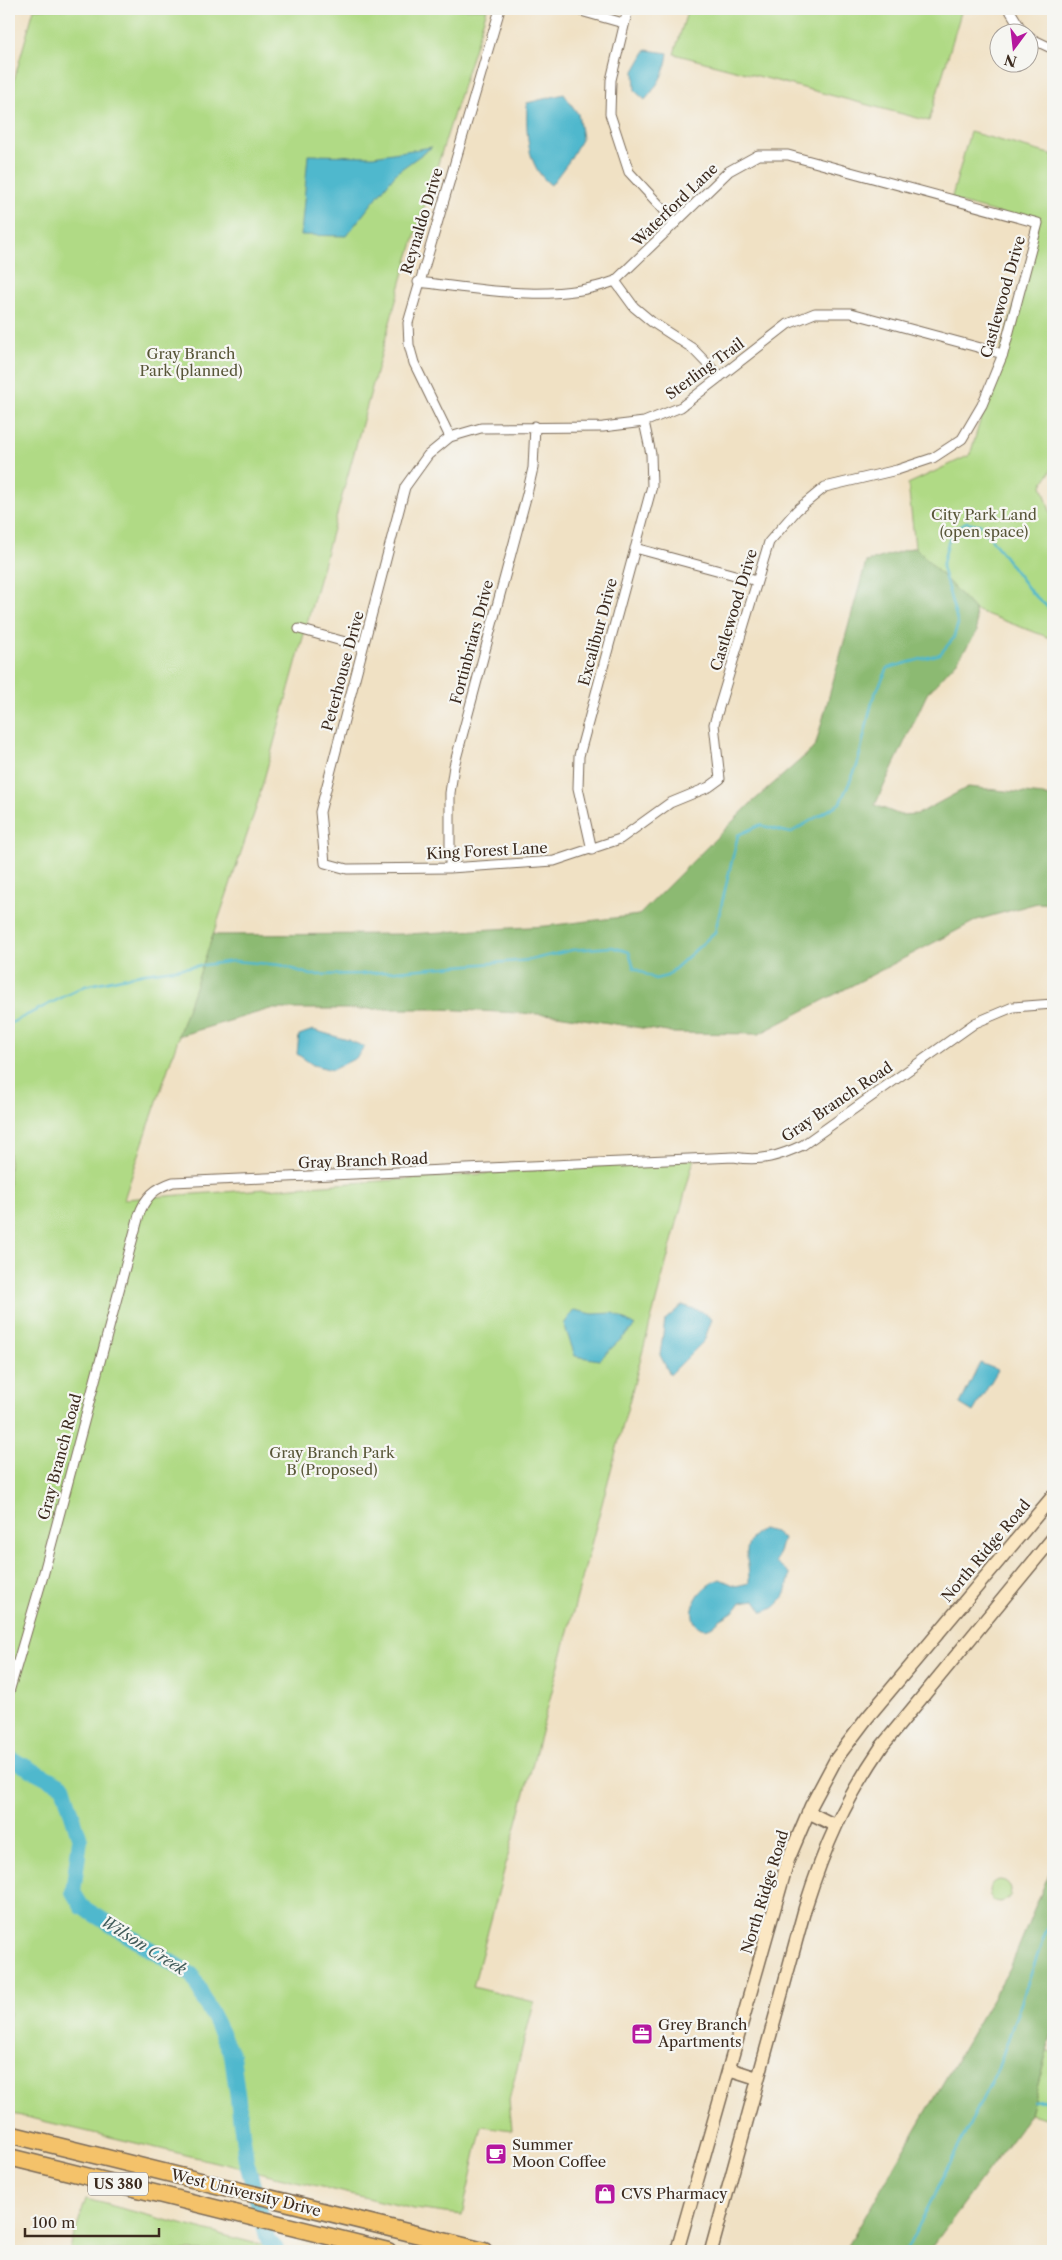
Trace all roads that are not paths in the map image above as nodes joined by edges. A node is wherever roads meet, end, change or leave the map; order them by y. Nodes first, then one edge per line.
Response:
1 (500, 9) edge
2 (574, 9) edge
3 (628, 9) edge
4 (1009, 9) edge
5 (623, 22) junction
6 (1016, 22) edge
7 (1040, 43) edge
8 (1053, 49) edge
9 (676, 222) junction
10 (1038, 223) joint
11 (615, 281) junction
12 (418, 282) junction
13 (1003, 354) junction
14 (720, 377) junction
15 (644, 422) junction
16 (535, 426) junction
17 (450, 437) junction
18 (405, 487) joint
19 (635, 548) junction
20 (757, 581) junction
21 (299, 629) dead end
22 (363, 647) junction
23 (720, 779) joint
24 (592, 850) junction
25 (325, 863) joint
26 (450, 868) junction
27 (1053, 1004) edge
28 (1053, 1496) edge
29 (1053, 1538) edge
30 (9, 1692) edge
31 (808, 1812) junction
32 (834, 1825) junction
33 (729, 2069) junction
34 (757, 2078) junction
35 (9, 2134) edge
36 (9, 2157) edge
37 (388, 2251) edge
38 (484, 2251) edge
39 (677, 2251) edge
40 (711, 2251) edge

1 - 12 street, Reynaldo Drive
2 - 5 street
3 - 5 street
4 - 6 street
5 - 9 street
7 - 8 street
9 - 10 street, Waterford Lane
9 - 11 street, Waterford Lane
10 - 13 street, Castlewood Drive
11 - 12 street, Waterford Lane
11 - 14 street
12 - 17 street, Reynaldo Drive
13 - 14 street, Sterling Trail
13 - 20 street, Castlewood Drive
14 - 15 street, Sterling Trail
15 - 16 street, Sterling Trail
15 - 19 street, Excalibur Drive
16 - 17 street, Sterling Trail
16 - 26 street, Fortinbriars Drive
17 - 18 street, Sterling Trail
18 - 22 street, Peterhouse Drive
19 - 20 street
19 - 24 street, Excalibur Drive
20 - 23 street, Castlewood Drive
21 - 22 street
22 - 25 street, Peterhouse Drive
23 - 24 street, King Forest Lane
24 - 26 street, King Forest Lane
25 - 26 street, King Forest Lane
27 - 30 street, Gray Branch Road
28 - 31 main road, North Ridge Road
29 - 32 main road
31 - 32 main road
31 - 33 main road, North Ridge Road
32 - 34 main road
33 - 34 main road
33 - 39 main road, North Ridge Road
34 - 40 main road
35 - 38 highway, West University Drive / US 380
36 - 37 highway, West University Drive / US 380

